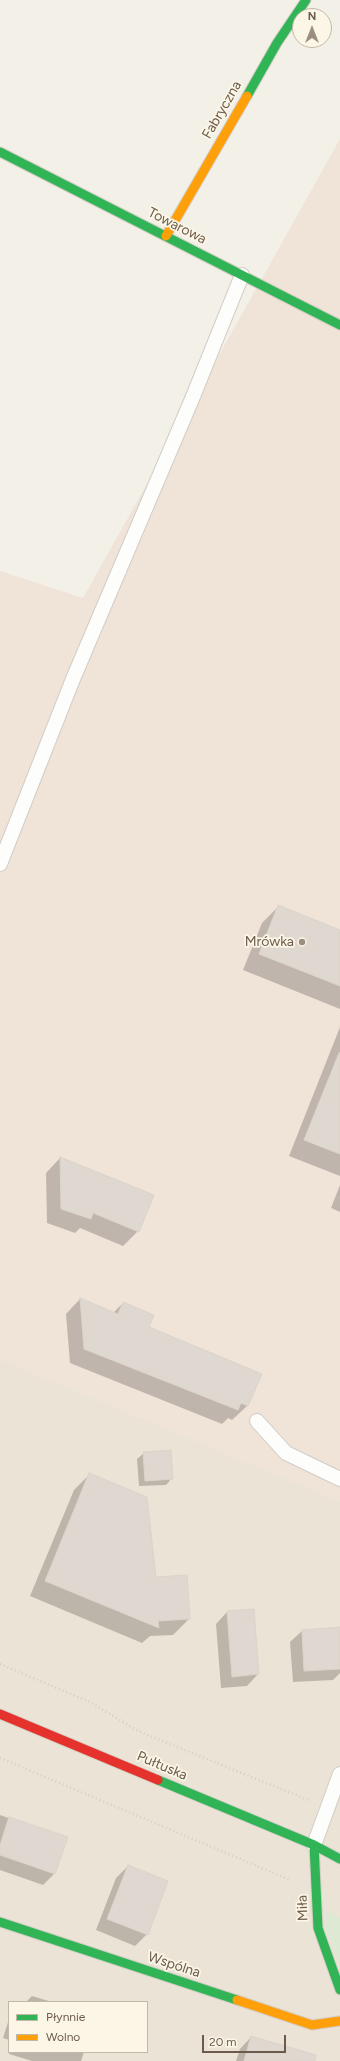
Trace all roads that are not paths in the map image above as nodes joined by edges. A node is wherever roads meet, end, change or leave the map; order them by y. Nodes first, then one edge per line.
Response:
1 (306, 0) edge
2 (0, 152) edge
3 (166, 236) junction
4 (242, 275) junction
5 (340, 325) edge
6 (0, 864) edge
7 (257, 1421) dead end
8 (340, 1478) edge
9 (0, 1714) edge
10 (340, 1774) edge
11 (314, 1845) junction
12 (340, 1852) edge
13 (340, 1859) edge
14 (0, 1922) edge
15 (340, 1990) edge
16 (340, 2021) edge

1 - 3 street, Fabryczna
2 - 3 street, Towarowa
3 - 4 street, Towarowa
4 - 5 street, Towarowa
4 - 6 lane
7 - 8 lane
9 - 11 street, Pułtuska
10 - 11 lane
11 - 12 street, Pułtuska
11 - 13 street, Pułtuska
11 - 15 street, Miła
14 - 16 street, Wspólna

